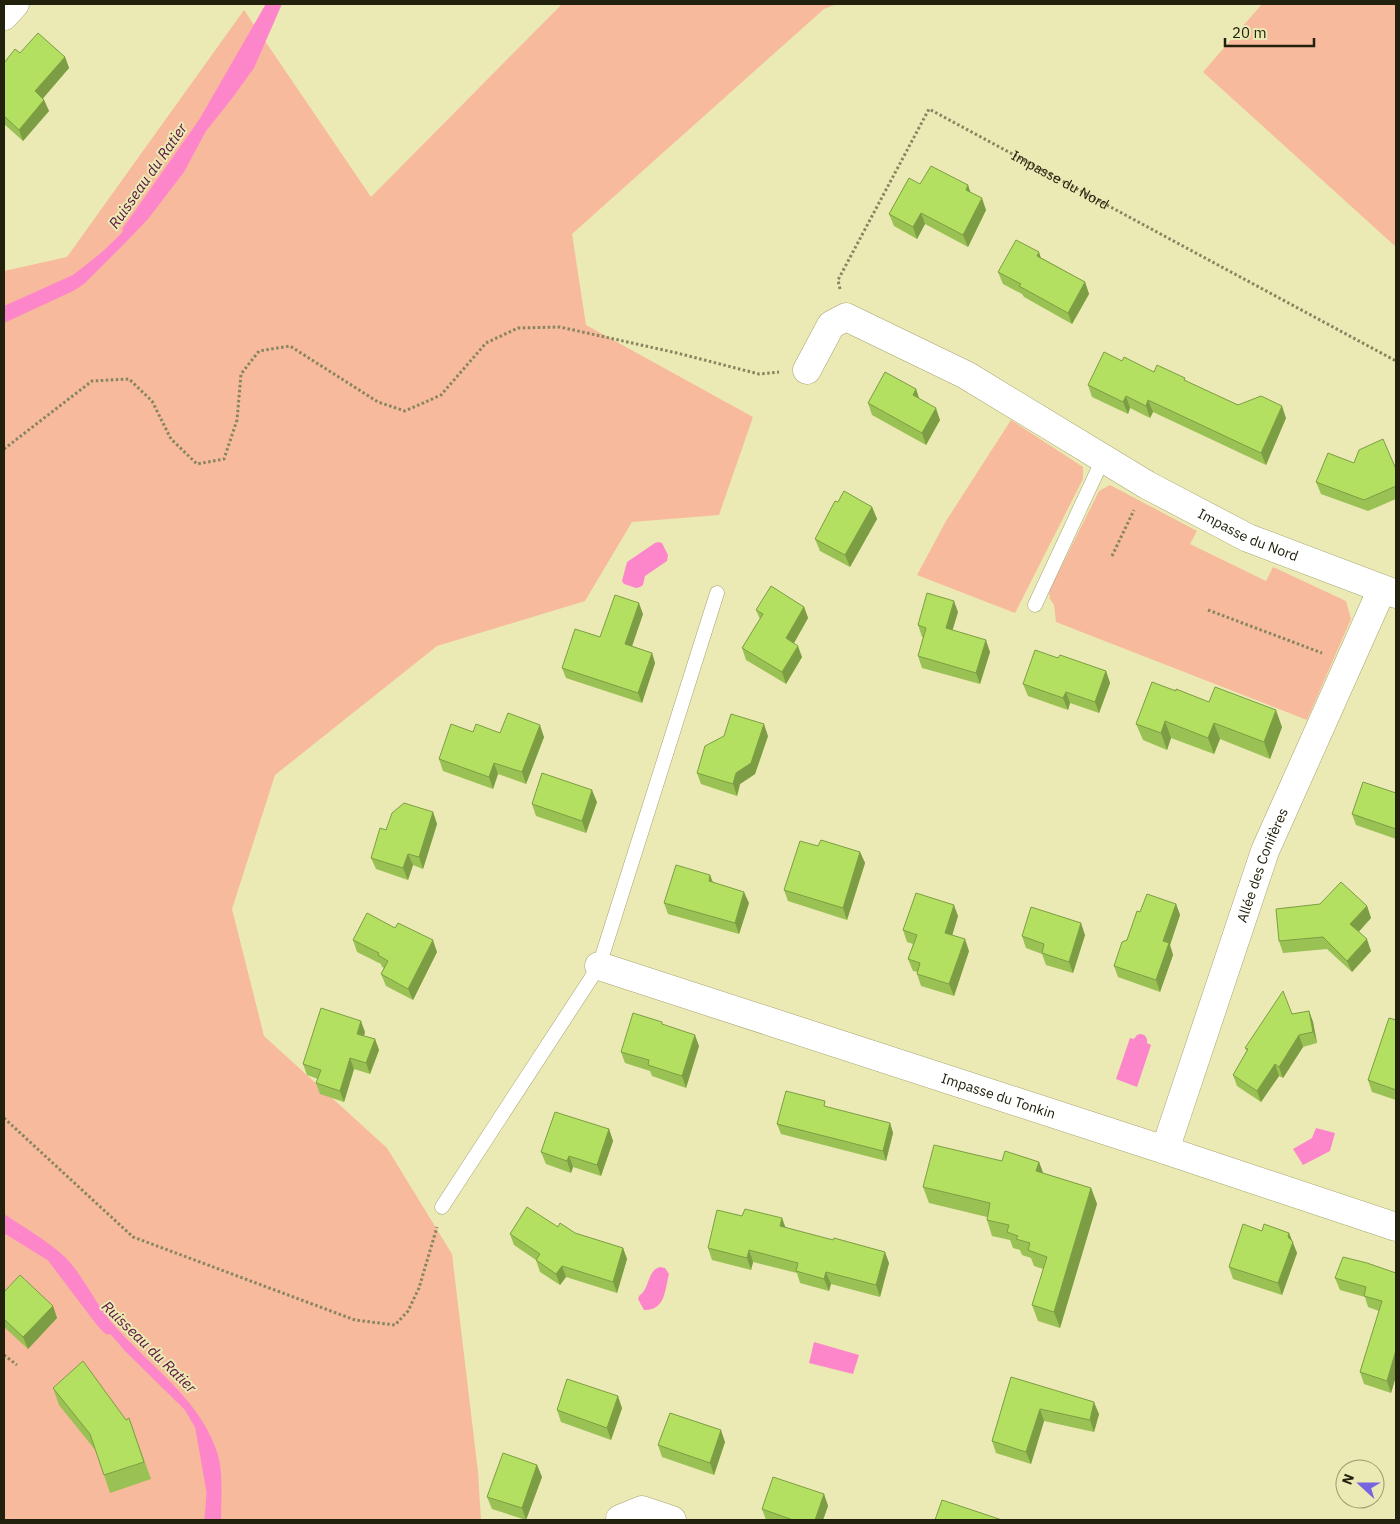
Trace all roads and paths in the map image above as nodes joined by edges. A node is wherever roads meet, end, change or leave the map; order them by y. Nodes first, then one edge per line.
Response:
1 (14, 4) edge
2 (4, 16) edge
3 (846, 317) junction
4 (1396, 361) edge
5 (807, 370) joint
6 (4, 449) edge
7 (1103, 459) junction
8 (1147, 485) junction
9 (1112, 556) dead end
10 (1389, 592) edge
11 (717, 593) dead end
12 (1035, 604) dead end
13 (1208, 610) dead end
14 (1349, 664) junction
15 (599, 966) junction
16 (4, 1118) edge
17 (1165, 1150) junction
18 (442, 1207) joint
19 (1396, 1227) edge
20 (4, 1355) edge
21 (17, 1364) dead end
22 (620, 1520) edge
23 (672, 1520) edge

1 - 2 street
3 - 4 path, Impasse du Nord
3 - 5 street
3 - 7 street, Impasse du Nord
5 - 6 path
7 - 8 street, Impasse du Nord
7 - 12 lane
8 - 9 path
8 - 10 street, Impasse du Nord
10 - 14 street, Allée des Conifères
11 - 15 lane
13 - 14 path
14 - 17 street, Allée des Conifères
15 - 17 street, Impasse du Tonkin
15 - 18 lane
16 - 18 path
17 - 19 street, Impasse du Tonkin
20 - 21 path
22 - 23 street

